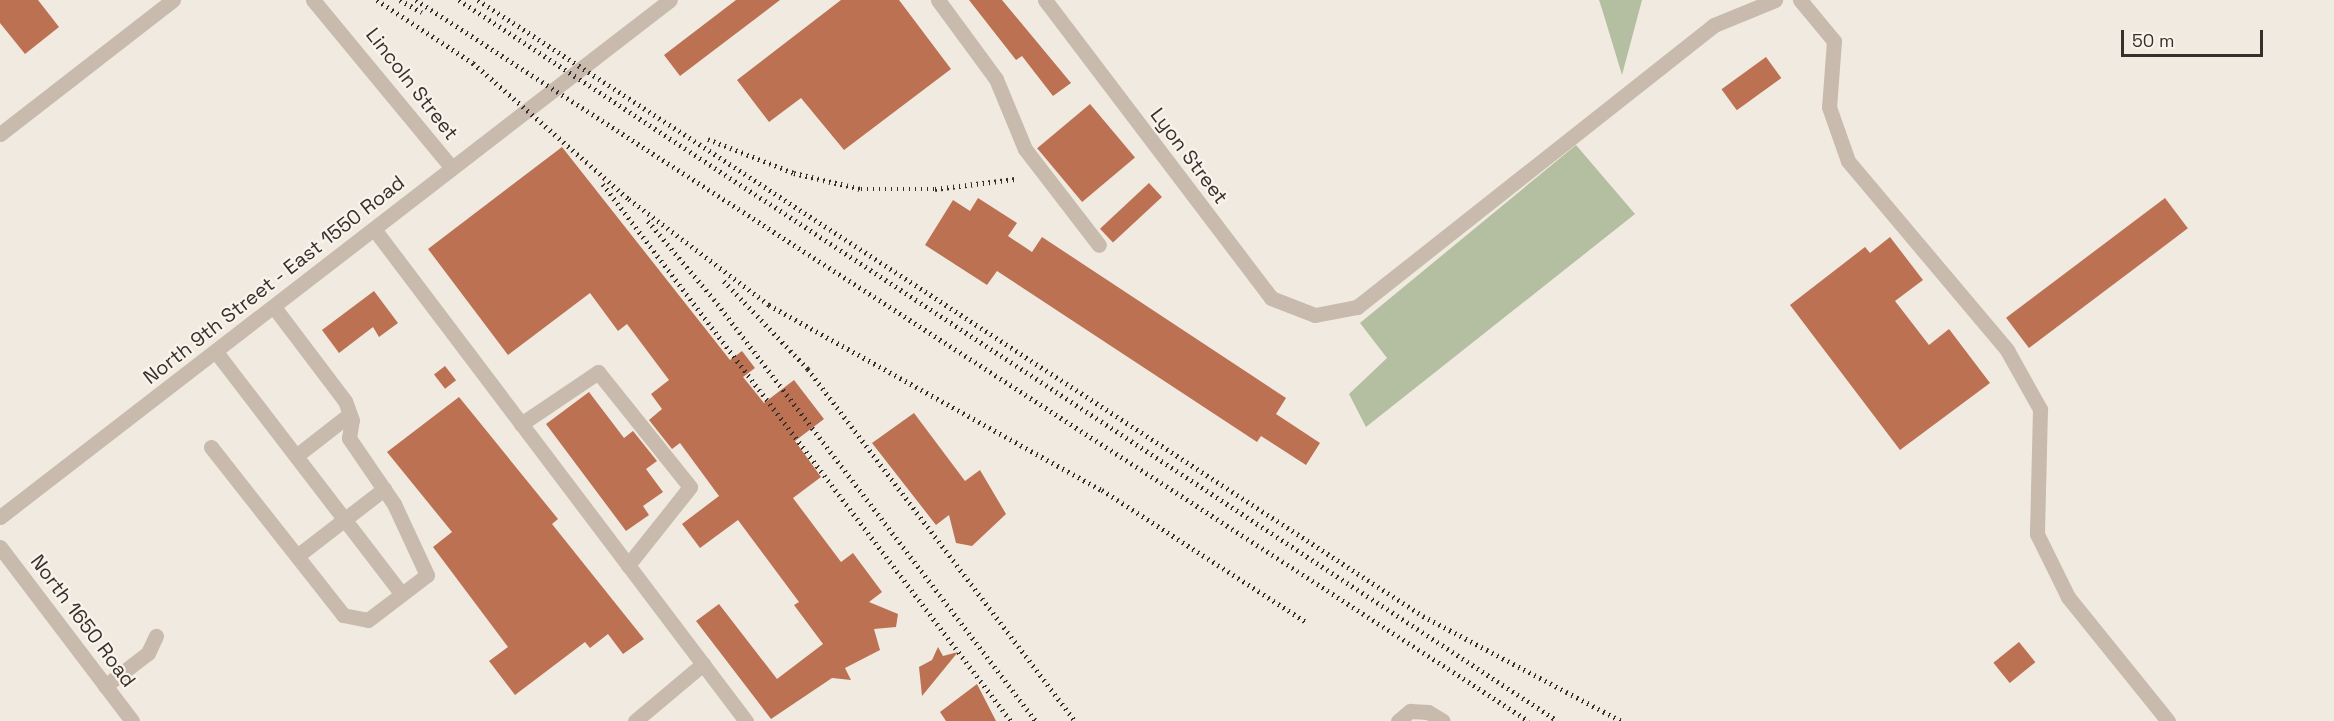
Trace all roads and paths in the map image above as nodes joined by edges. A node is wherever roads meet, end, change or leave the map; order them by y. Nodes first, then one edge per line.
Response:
1 (173, 0) edge
2 (313, 0) edge
3 (670, 0) edge
4 (938, 0) edge
5 (1045, 0) edge
6 (1775, 0) edge
7 (1807, 2) edge
8 (0, 134) edge
9 (452, 168) junction
10 (374, 229) junction
11 (1099, 245) dead end
12 (274, 307) junction
13 (216, 352) junction
14 (350, 414) junction
15 (521, 424) junction
16 (211, 447) dead end
17 (296, 456) junction
18 (384, 489) junction
19 (0, 517) edge
20 (344, 520) junction
21 (0, 548) edge
22 (297, 556) junction
23 (628, 565) junction
24 (402, 594) junction
25 (156, 636) dead end
26 (703, 664) junction
27 (105, 686) junction
28 (132, 721) edge
29 (635, 721) edge
30 (746, 721) edge
31 (1398, 721) edge
32 (1443, 721) edge
33 (2168, 721) edge

1 - 8 street
2 - 9 street, Lincoln Street
3 - 9 street, North 9th Street - East 1550 Road
4 - 11 street
5 - 6 street, Lyon Street
7 - 33 street
9 - 10 street, North 9th Street - East 1550 Road
10 - 12 street, North 9th Street - East 1550 Road
10 - 15 street
12 - 13 street, North 9th Street - East 1550 Road
12 - 14 street
13 - 17 street
13 - 19 street, North 9th Street - East 1550 Road
14 - 17 street
14 - 18 street
15 - 23 street
15 - 23 street
16 - 22 street
17 - 20 street
18 - 20 street
18 - 24 street
20 - 22 street
20 - 24 street
21 - 27 street, North 1650 Road
22 - 24 street
23 - 26 street
25 - 27 street
26 - 29 street
26 - 30 street
27 - 28 street, North 1650 Road
31 - 32 street

